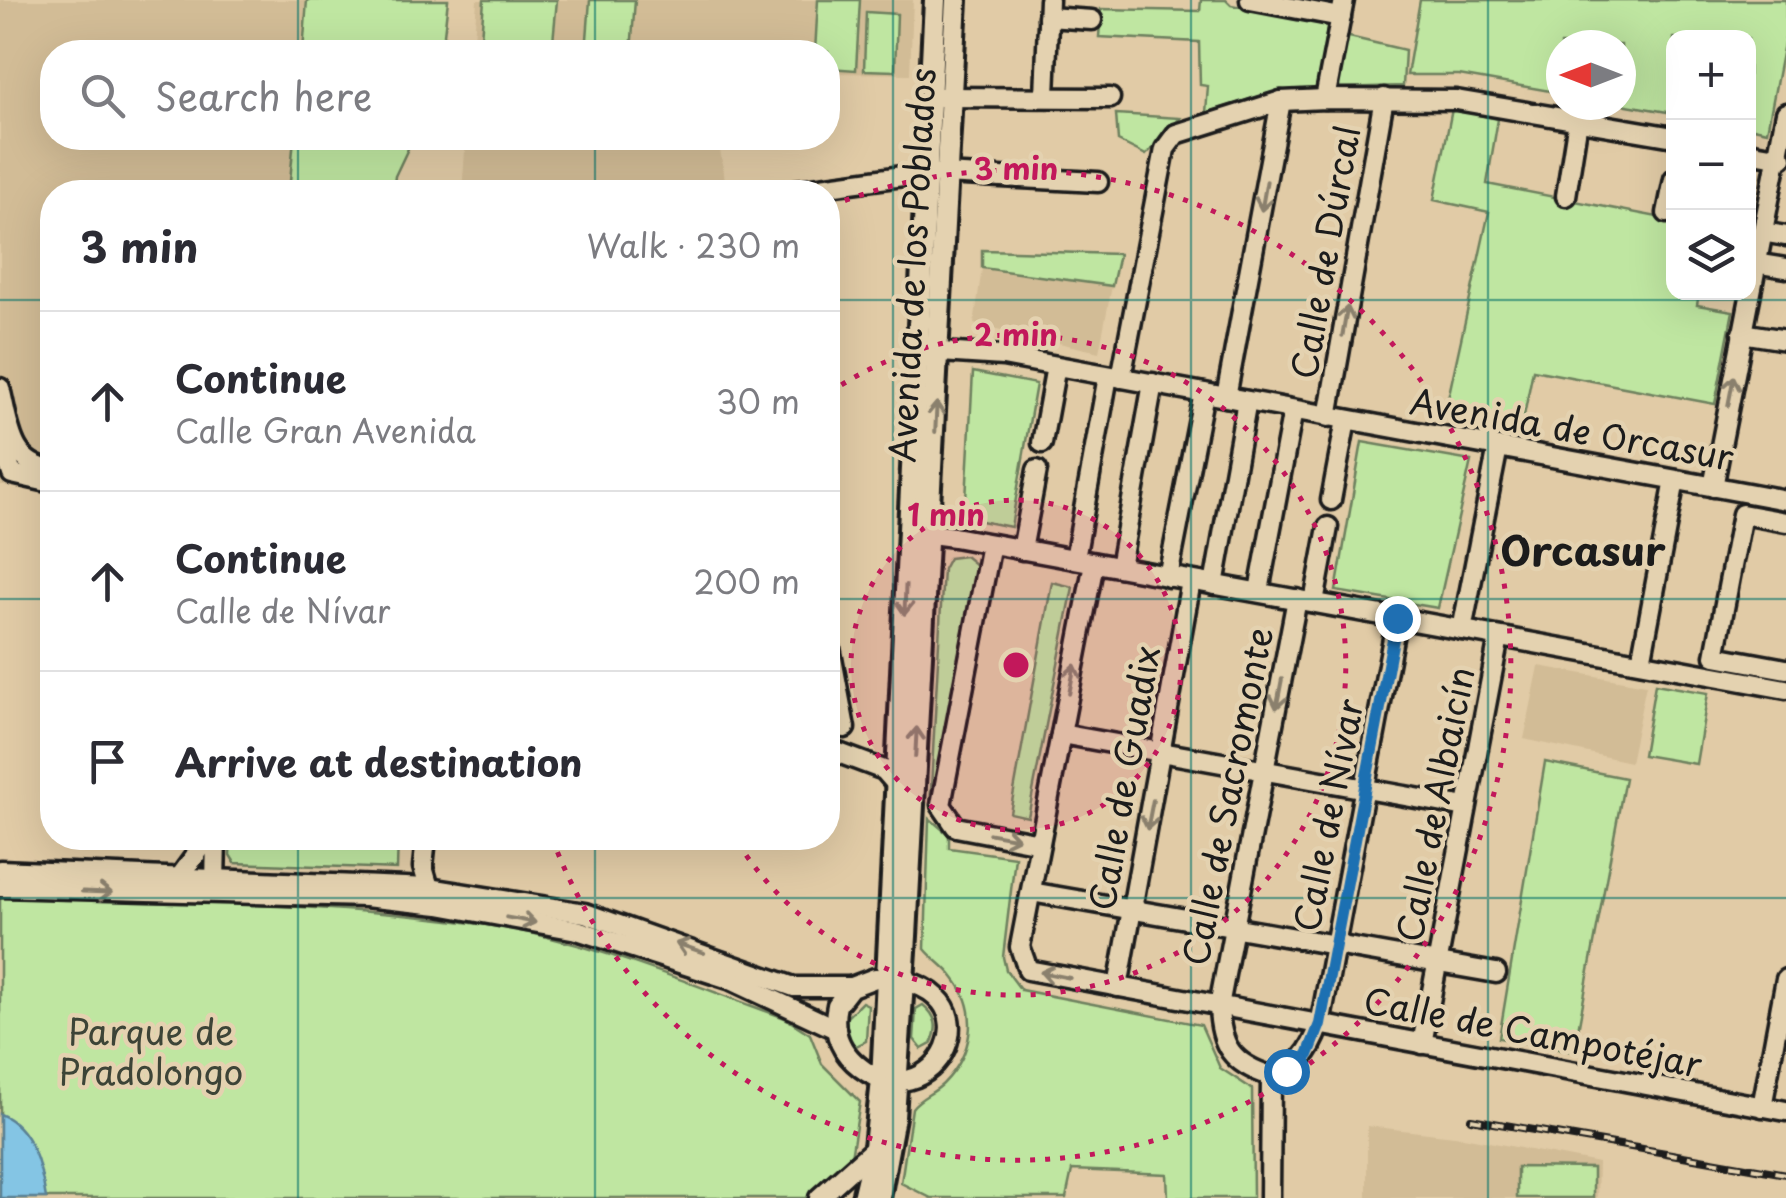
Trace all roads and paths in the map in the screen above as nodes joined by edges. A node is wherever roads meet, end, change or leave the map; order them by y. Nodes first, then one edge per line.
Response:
1 (934, 0) edge
2 (956, 0) edge
3 (1250, 0) edge
4 (1048, 9) edge
5 (1342, 9) edge
6 (1092, 20) dead end
7 (1044, 95) junction
8 (952, 96) junction
9 (1110, 98) dead end
10 (1384, 98) junction
11 (930, 99) junction
12 (1325, 99) junction
13 (1282, 100) junction
14 (1786, 113) edge
15 (1546, 115) edge
16 (1578, 120) joint
17 (1666, 136) edge
18 (1780, 158) edge
19 (925, 173) junction
20 (947, 175) junction
21 (1098, 182) dead end
22 (840, 184) edge
23 (1566, 196) dead end
24 (1762, 232) junction
25 (1786, 236) edge
26 (1756, 259) edge
27 (1756, 264) edge
28 (1786, 268) edge
29 (1748, 300) edge
30 (1742, 332) junction
31 (1786, 340) edge
32 (939, 348) junction
33 (915, 362) junction
34 (1056, 366) junction
35 (1115, 377) junction
36 (1153, 384) junction
37 (0, 388) edge
38 (1204, 393) junction
39 (1226, 397) junction
40 (1247, 400) junction
41 (1293, 410) junction
42 (1337, 418) junction
43 (0, 437) edge
44 (1042, 442) dead end
45 (1498, 447) junction
46 (40, 467) edge
47 (1037, 470) dead end
48 (1675, 480) junction
49 (40, 481) edge
50 (1712, 487) junction
51 (1331, 500) dead end
52 (1786, 500) edge
53 (908, 506) junction
54 (1786, 522) edge
55 (1328, 527) dead end
56 (930, 534) junction
57 (991, 544) junction
58 (907, 545) junction
59 (1022, 550) junction
60 (1084, 561) junction
61 (1120, 568) junction
62 (1168, 577) junction
63 (1191, 581) junction
64 (1214, 585) junction
65 (1258, 592) junction
66 (1306, 600) junction
67 (1397, 618) junction
68 (1462, 630) junction
69 (1500, 636) junction
70 (1640, 662) junction
71 (1786, 669) edge
72 (1786, 689) edge
73 (840, 701) edge
74 (845, 728) dead end
75 (1061, 734) junction
76 (1162, 752) junction
77 (840, 754) edge
78 (1264, 771) junction
79 (897, 785) junction
80 (1365, 789) junction
81 (1466, 807) junction
82 (1040, 843) junction
83 (199, 850) edge
84 (216, 850) edge
85 (424, 850) edge
86 (0, 870) edge
87 (181, 875) junction
88 (215, 886) junction
89 (0, 888) edge
90 (429, 888) junction
91 (1031, 892) junction
92 (1132, 910) junction
93 (1234, 927) junction
94 (1335, 945) junction
95 (1437, 963) junction
96 (1496, 973) dead end
97 (894, 978) junction
98 (1786, 978) edge
99 (851, 987) junction
100 (1118, 987) junction
101 (1219, 1006) junction
102 (1320, 1024) junction
103 (836, 1029) junction
104 (1422, 1044) junction
105 (1271, 1076) junction
106 (889, 1081) junction
107 (1762, 1107) junction
108 (1786, 1112) edge
109 (875, 1147) junction
110 (819, 1198) edge
111 (876, 1198) edge
112 (1270, 1198) edge

1 - 11 main road, Avenida de los Poblados
2 - 8 main road, Avenida de los Poblados
3 - 5 street
4 - 6 street
4 - 7 street
5 - 12 street
7 - 8 street
7 - 9 street
8 - 11 street
8 - 20 main road, Avenida de los Poblados
10 - 12 street
10 - 15 street
42 -> 10 street, Calle de Dúrcal
11 - 19 main road, Avenida de los Poblados
12 - 13 street
13 - 35 street
13 -> 39 street
14 - 18 street
16 - 17 street
16 - 23 street
18 - 24 street
19 - 20 street
19 - 22 street
19 - 33 main road, Avenida de los Poblados
20 - 21 street
20 - 32 main road, Avenida de los Poblados
24 - 25 street
24 - 26 street
27 - 28 street
29 - 30 street
30 - 31 street
50 -> 30 street
32 - 33 street
32 - 34 street, Avenida de Orcasur
56 -> 32 main road, Avenida de los Poblados
33 - 53 main road, Avenida de los Poblados
34 - 35 street, Avenida de Orcasur
34 - 44 street
35 - 36 street, Avenida de Orcasur
35 - 60 street
36 - 38 street, Avenida de Orcasur
36 - 61 street
37 - 46 street
38 - 39 street, Avenida de Orcasur
38 - 62 street
39 - 40 street, Avenida de Orcasur
40 - 41 street, Avenida de Orcasur
40 - 64 street
41 - 42 street, Avenida de Orcasur
41 - 65 street
42 - 45 street, Avenida de Orcasur
42 - 51 street
43 - 49 street
45 - 48 street, Avenida de Orcasur
45 - 68 street
47 - 59 street
48 - 50 street, Avenida de Orcasur
48 - 70 street
50 - 52 street, Avenida de Orcasur
53 - 56 street, Avenida de los Poblados
53 - 58 main road, Avenida de los Poblados
54 - 71 street
55 - 66 street
56 - 57 street
56 - 58 street
97 -> 56 main road, Avenida de los Poblados
57 - 59 street
57 -> 82 street
58 -> 79 main road, Avenida de los Poblados
59 - 60 street
60 - 61 street
75 -> 60 street, Calle de Campotéjar
61 - 62 street
62 - 63 street
63 - 64 street
63 - 76 street, Calle de Guadix
64 - 65 street
65 - 66 street
66 - 67 street
66 -> 78 street, Calle de Sacromonte
67 - 68 street
67 - 80 street, Calle de Nívar
68 - 69 street
69 - 70 street
69 - 81 street, Calle de Albaicín
70 - 72 street
73 - 74 street
75 - 76 street
75 - 82 street, Calle de Campotéjar
76 - 78 street
76 -> 92 street, Calle de Guadix
77 - 79 street
78 - 80 street
78 - 93 street, Calle de Sacromonte
79 - 97 main road, Avenida de los Poblados
80 - 81 street
80 - 94 street, Calle de Nívar
81 - 95 street, Calle de Albaicín
82 - 91 street, Calle de Campotéjar
83 - 87 street
84 - 88 street
85 - 90 street
86 - 87 street
87 - 88 street
89 -> 88 street
88 - 90 street
88 -> 103 street
99 -> 90 street
91 - 92 street
100 -> 91 street, Calle de Campotéjar
92 - 93 street
92 - 100 street, Calle de Guadix
93 - 94 street
93 - 101 street, Calle de Sacromonte
94 - 95 street
94 - 102 street, Calle de Nívar
95 - 96 street
95 - 104 street, Calle de Albaicín
97 - 99 street
97 - 106 main road, Avenida de los Poblados
97 - 106 street
98 - 107 street
99 - 103 street
100 - 101 street, Calle de Campotéjar
101 - 102 street, Calle de Campotéjar
101 - 105 street
102 - 104 street, Calle de Campotéjar
102 - 105 street
103 - 106 street
104 - 107 street, Calle de Campotéjar
105 - 112 street
106 - 109 main road, Avenida de los Poblados
106 - 111 main road, Avenida de los Poblados
107 - 108 street, Calle de Campotéjar
109 - 110 street
109 - 111 main road, Avenida de los Poblados

